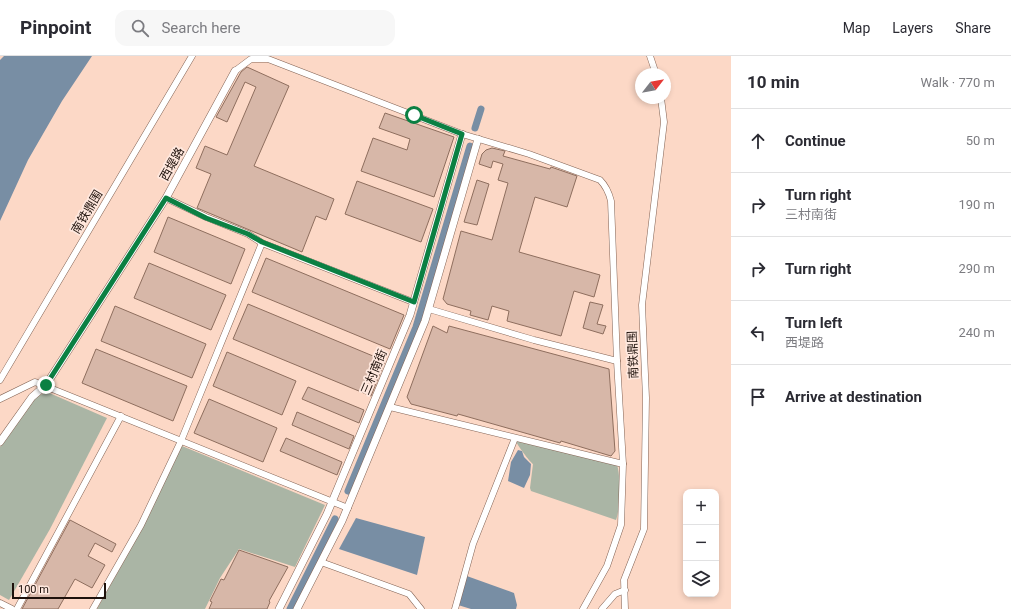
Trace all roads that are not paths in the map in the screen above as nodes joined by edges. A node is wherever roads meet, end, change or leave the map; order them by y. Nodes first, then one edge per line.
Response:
1 (192, 56) edge
2 (650, 56) edge
3 (654, 68) edge
4 (235, 71) joint
5 (662, 104) edge
6 (462, 134) junction
7 (478, 139) junction
8 (166, 198) junction
9 (262, 242) junction
10 (414, 302) junction
11 (429, 309) junction
12 (617, 361) junction
13 (0, 380) edge
14 (46, 385) junction
15 (0, 399) edge
16 (390, 407) junction
17 (121, 416) junction
18 (515, 438) junction
19 (181, 441) junction
20 (0, 442) edge
21 (623, 464) junction
22 (332, 501) junction
23 (348, 508) junction
24 (321, 562) junction
25 (624, 590) junction
26 (0, 603) edge
27 (12, 609) edge
28 (17, 609) edge
29 (93, 609) edge
30 (278, 609) edge
31 (298, 609) edge
32 (421, 609) edge
33 (455, 609) edge
34 (582, 609) edge
35 (602, 609) edge
36 (625, 609) edge

1 - 13 street, 南铁鼎围
2 - 3 street
4 - 6 street
4 - 8 street, 西堤路
5 - 25 street, 南铁鼎围
6 - 7 street
6 - 10 street, 三村南街
7 - 11 street
7 - 12 street
8 - 9 street
8 - 14 street, 西堤路
9 - 10 street
9 - 19 street
10 - 22 street, 三村南街
11 - 12 street
11 - 16 street
12 - 21 street
14 - 15 street
14 - 17 street
14 - 20 street, 西堤路
16 - 18 street
16 - 23 street
17 - 19 street
17 - 28 street
18 - 21 street
18 - 33 street
19 - 22 street
19 - 29 street
21 - 34 street
22 - 23 street
22 - 30 street, 三村南街
23 - 24 street
24 - 31 street
24 - 32 street
25 - 35 street
25 - 36 street, 南铁鼎围
26 - 27 street

